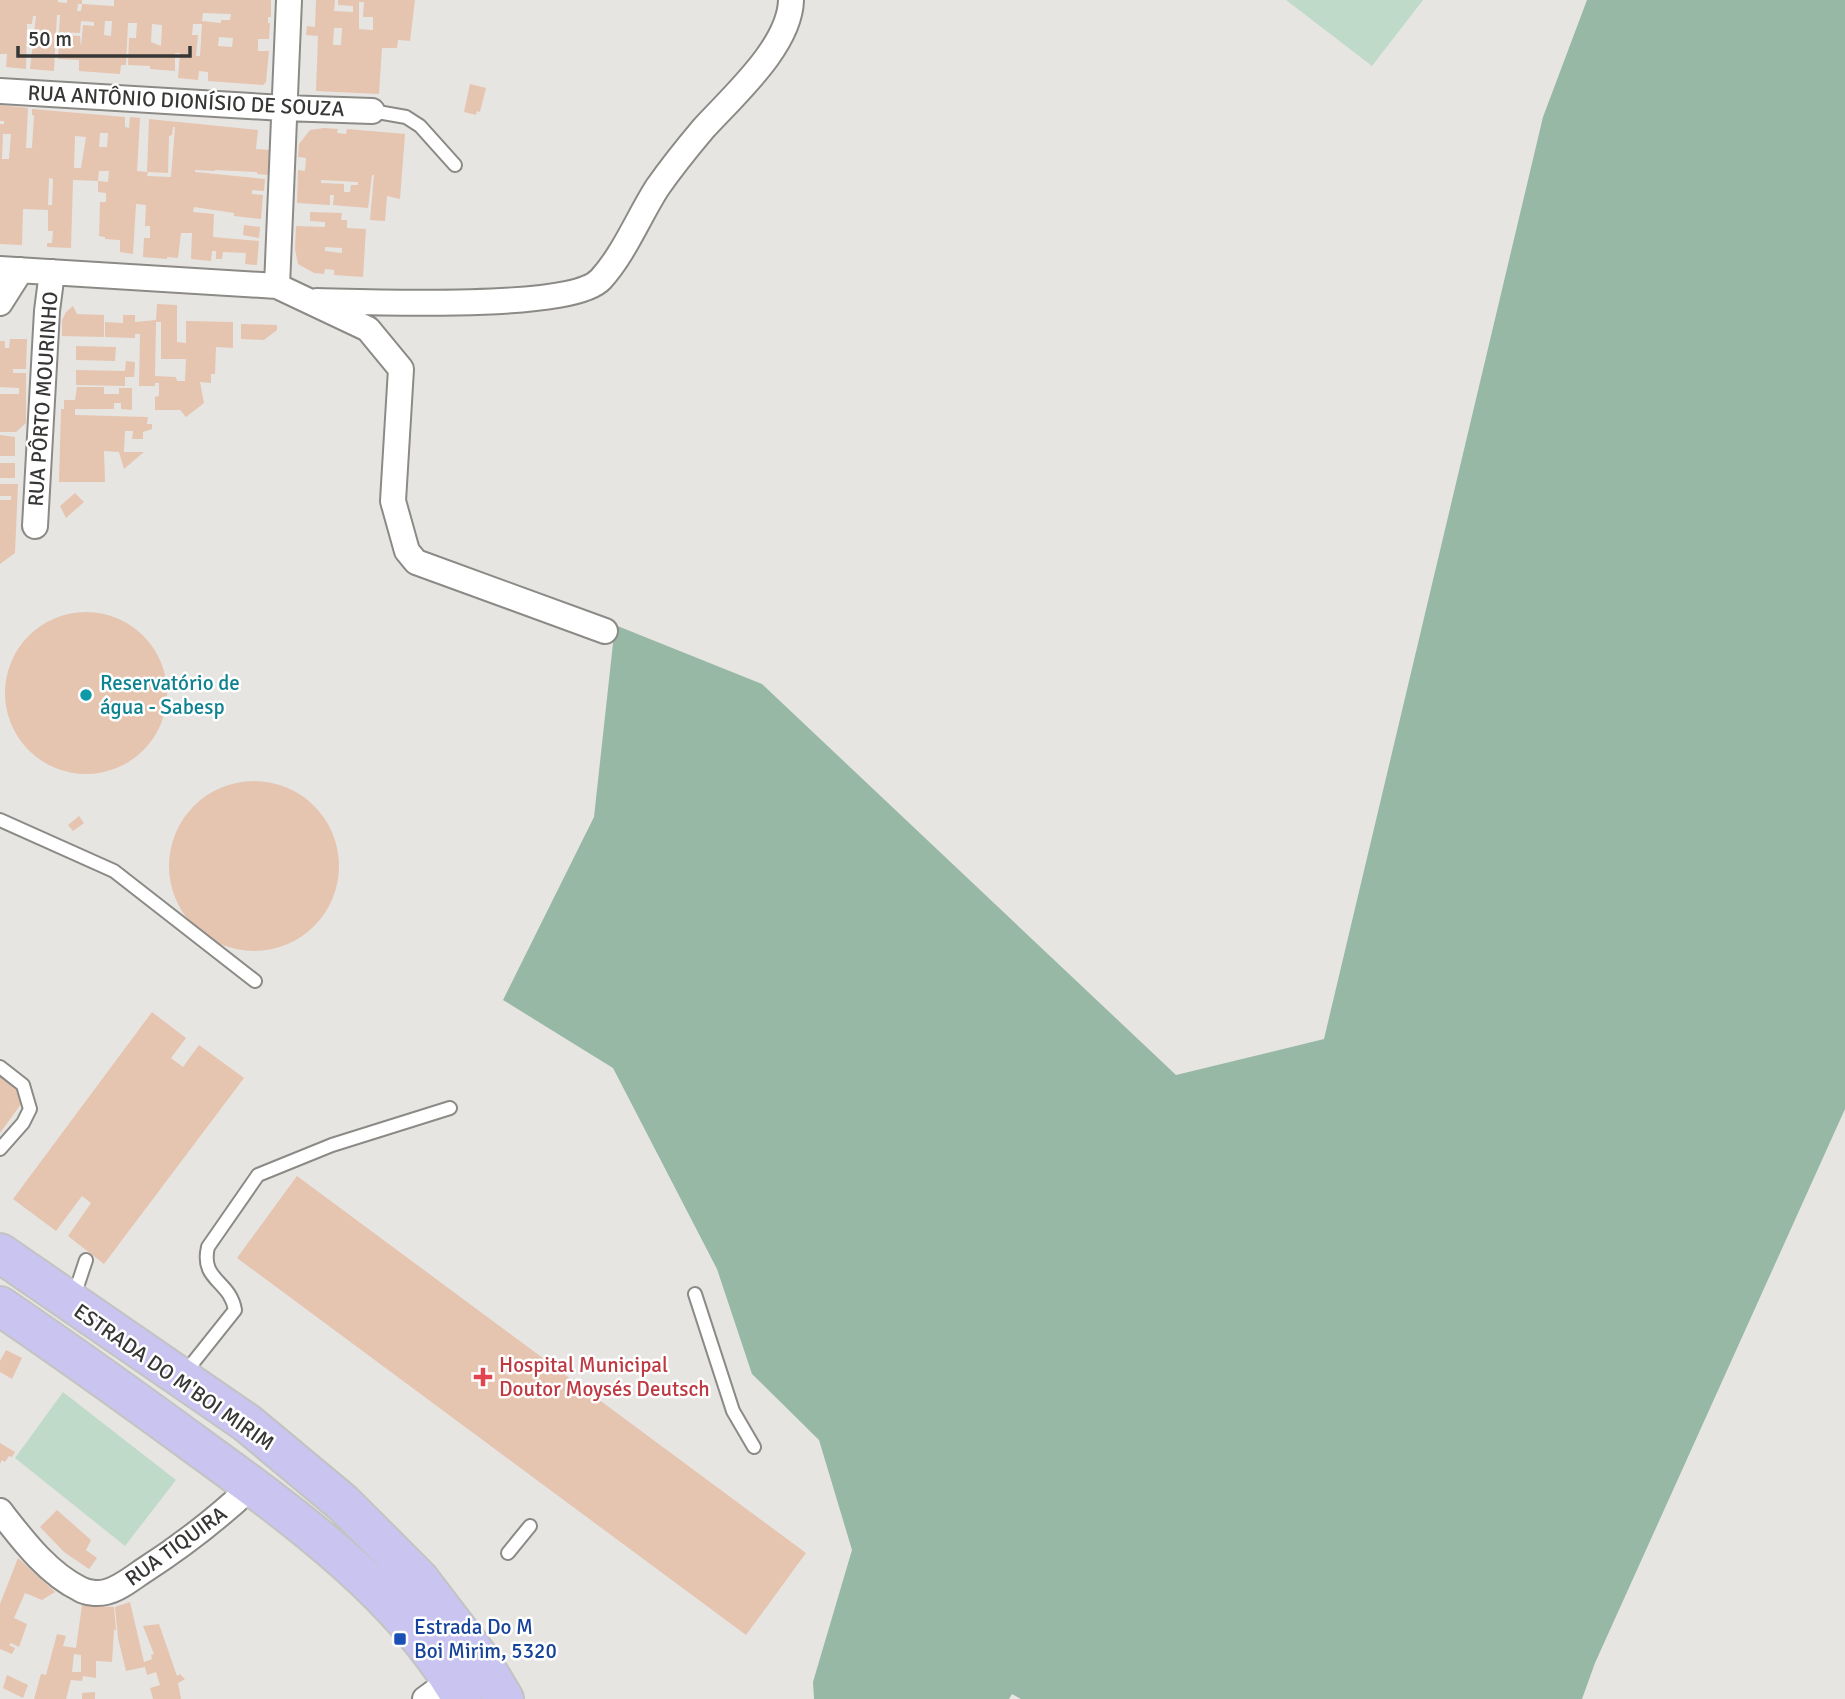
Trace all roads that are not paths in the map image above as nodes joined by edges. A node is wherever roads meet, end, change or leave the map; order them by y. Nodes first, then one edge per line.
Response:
1 (289, 0) edge
2 (791, 0) edge
3 (0, 90) edge
4 (283, 108) junction
5 (372, 111) joint
6 (456, 164) dead end
7 (10, 269) edge
8 (52, 272) junction
9 (277, 286) junction
10 (310, 301) junction
11 (0, 303) edge
12 (35, 526) dead end
13 (605, 631) dead end
14 (0, 820) edge
15 (255, 981) dead end
16 (0, 1067) edge
17 (450, 1108) dead end
18 (0, 1149) edge
19 (86, 1260) dead end
20 (7, 1264) edge
21 (695, 1294) dead end
22 (66, 1300) junction
23 (0, 1306) edge
24 (182, 1377) junction
25 (754, 1447) dead end
26 (277, 1448) junction
27 (203, 1450) junction
28 (252, 1486) junction
29 (0, 1511) edge
30 (530, 1526) dead end
31 (508, 1553) dead end
32 (446, 1693) edge
33 (504, 1699) edge

1 - 4 street
2 - 10 street
3 - 4 street, RUA ANTÔNIO DIONÍSIO DE SOUZA
4 - 5 street, RUA ANTÔNIO DIONÍSIO DE SOUZA
4 - 9 street
5 - 6 lane
7 - 8 street
7 - 11 street
8 - 9 street
8 - 12 street, RUA PÔRTO MOURINHO
9 - 10 street
10 - 13 street
14 - 15 lane
16 - 18 lane
17 - 24 lane
19 - 22 lane
20 - 22 main road, ESTRADA DO M'BOI MIRIM
21 - 25 lane
22 - 24 main road, ESTRADA DO M'BOI MIRIM
23 - 27 main road, ESTRADA DO M'BOI MIRIM
24 - 26 main road, ESTRADA DO M'BOI MIRIM
26 - 27 main road
26 - 33 main road, ESTRADA DO M'BOI MIRIM
27 - 28 main road, ESTRADA DO M'BOI MIRIM
28 - 29 street, RUA TIQUIRA
28 - 32 main road, ESTRADA DO M'BOI MIRIM
30 - 31 lane

